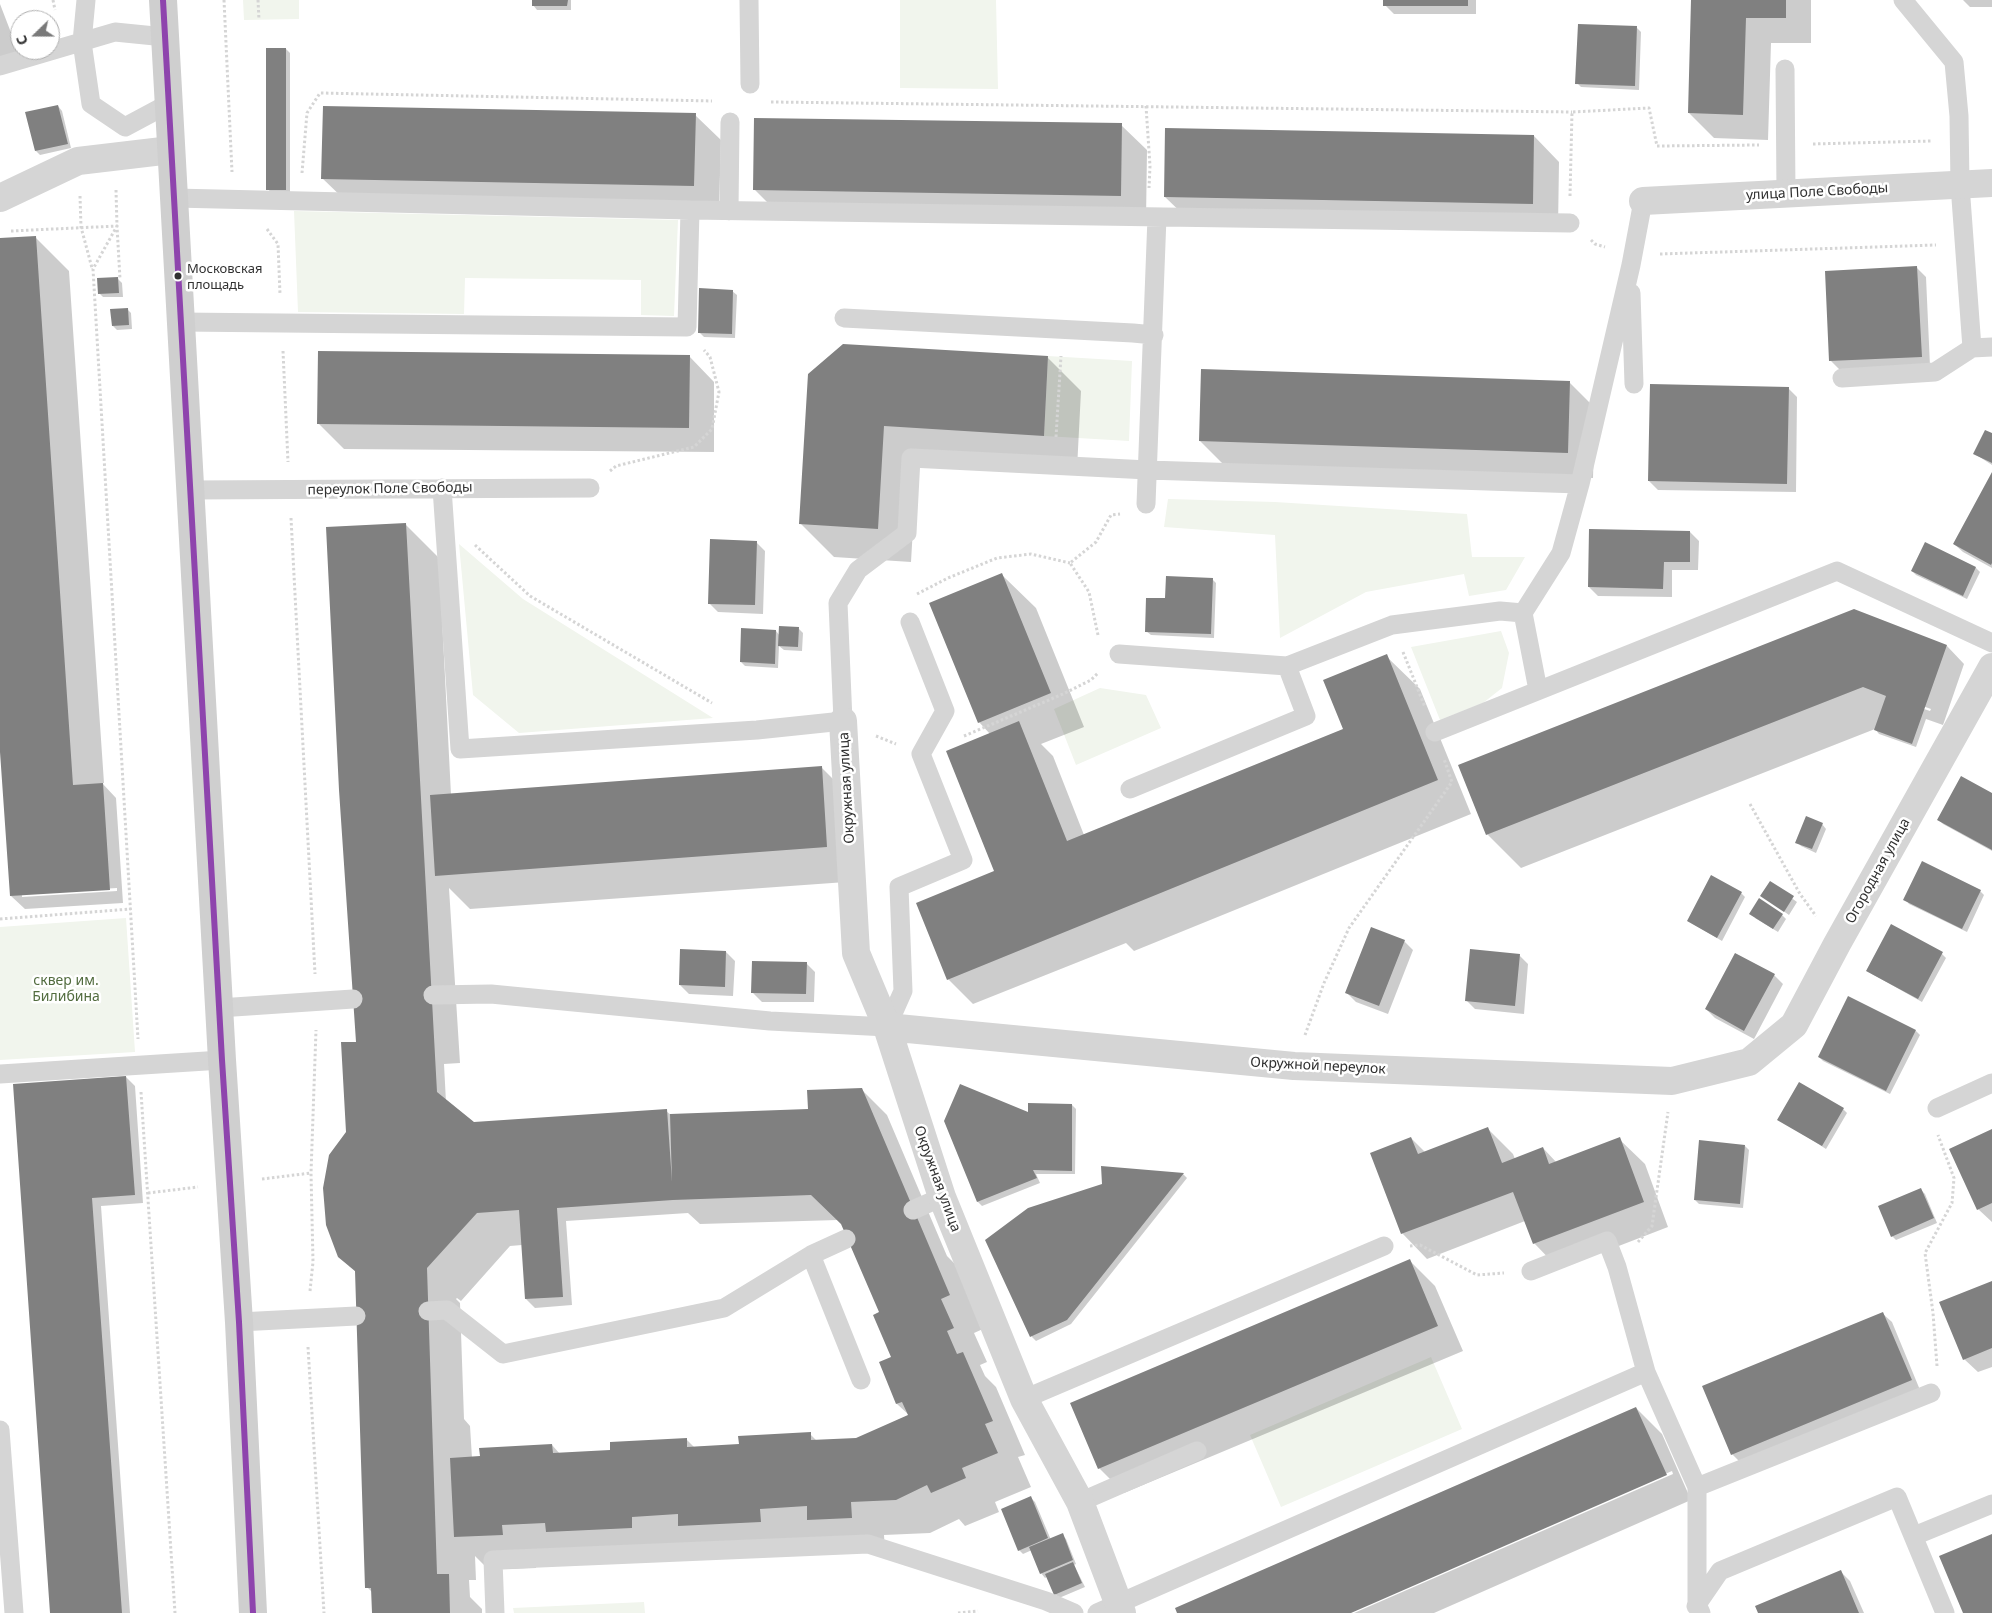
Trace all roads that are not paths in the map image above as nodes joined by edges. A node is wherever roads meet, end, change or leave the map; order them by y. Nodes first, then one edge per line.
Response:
1 (86, 0) edge
2 (162, 0) edge
3 (749, 0) edge
4 (1903, 0) edge
5 (164, 37) junction
6 (82, 42) junction
7 (0, 66) edge
8 (1785, 69) dead end
9 (750, 84) dead end
10 (168, 104) junction
11 (730, 122) dead end
12 (171, 150) junction
13 (1992, 183) edge
14 (1960, 185) junction
15 (1786, 193) junction
16 (0, 198) edge
17 (174, 198) junction
18 (1642, 201) joint
19 (690, 210) junction
20 (729, 211) junction
21 (1157, 217) junction
22 (1570, 223) dead end
23 (1631, 266) junction
24 (844, 318) dead end
25 (180, 322) junction
26 (1154, 335) junction
27 (1992, 347) edge
28 (1972, 348) junction
29 (1842, 378) dead end
30 (1634, 384) dead end
31 (1148, 470) junction
32 (1580, 484) junction
33 (442, 488) junction
34 (590, 488) road end
35 (190, 490) junction
36 (1146, 504) road end
37 (1523, 613) junction
38 (910, 622) road end
39 (1992, 643) edge
40 (1119, 654) road end
41 (1287, 666) junction
42 (1992, 667) edge
43 (1538, 690) junction
44 (843, 720) junction
45 (1435, 732) road end
46 (1130, 789) dead end
47 (433, 995) dead end
48 (353, 999) dead end
49 (219, 1008) junction
50 (887, 1027) junction
51 (222, 1060) junction
52 (1749, 1062) joint
53 (0, 1074) edge
54 (1992, 1083) edge
55 (1937, 1108) road end
56 (942, 1197) junction
57 (913, 1210) dead end
58 (846, 1238) dead end
59 (1384, 1246) road end
60 (811, 1255) junction
61 (1531, 1270) road end
62 (428, 1311) dead end
63 (356, 1316) dead end
64 (239, 1322) junction
65 (1646, 1372) junction
66 (861, 1380) dead end
67 (1932, 1393) road end
68 (1024, 1399) junction
69 (0, 1430) edge
70 (1196, 1451) dead end
71 (1697, 1487) junction
72 (1080, 1502) junction
73 (1992, 1504) edge
74 (1914, 1536) junction
75 (1112, 1610) edge
76 (1696, 1610) edge
77 (14, 1613) edge
78 (253, 1613) edge
79 (495, 1613) edge
80 (1074, 1613) edge
81 (1945, 1613) edge

1 - 6 lane
2 - 5 main road
3 - 9 lane
4 - 14 lane
5 - 6 lane
5 - 10 main road
6 - 7 lane
6 - 10 lane
8 - 15 lane
10 - 12 main road
11 - 20 lane
12 - 16 street
12 - 17 main road
13 - 14 street, улица Поле Свободы
14 - 15 street, улица Поле Свободы
14 - 28 lane
15 - 18 street, улица Поле Свободы
17 - 19 lane
17 - 25 main road
18 - 23 lane
19 - 20 lane
19 - 25 lane
20 - 21 lane
21 - 22 lane
21 - 26 lane
23 - 30 lane
23 - 32 lane
24 - 26 lane
25 - 35 main road
26 - 31 lane
27 - 28 lane
28 - 29 lane
31 - 32 lane
31 - 36 lane
31 - 44 lane
32 - 37 lane
33 - 34 lane, переулок Поле Свободы
33 - 35 lane, переулок Поле Свободы
33 - 44 lane
35 - 49 main road
37 - 41 lane
37 - 43 lane
38 - 50 lane
39 - 43 lane
40 - 41 lane
41 - 46 lane
42 - 52 street, Огородная улица
43 - 45 lane
44 - 50 street, Окружная улица
47 - 50 lane
48 - 49 lane
49 - 51 main road
50 - 52 street, Окружной переулок
50 - 56 street, Окружная улица
51 - 53 lane
51 - 64 main road
54 - 55 lane
56 - 57 lane
56 - 68 street, Окружная улица
58 - 60 lane
59 - 68 lane
60 - 62 lane
60 - 66 lane
61 - 65 lane
63 - 64 lane
64 - 78 main road
65 - 71 lane
65 - 75 lane
67 - 71 lane
68 - 72 street, Окружная улица
69 - 77 lane
70 - 72 lane
71 - 76 lane
72 - 75 street, Окружная улица
73 - 74 lane
74 - 76 lane
74 - 81 lane
79 - 80 lane

